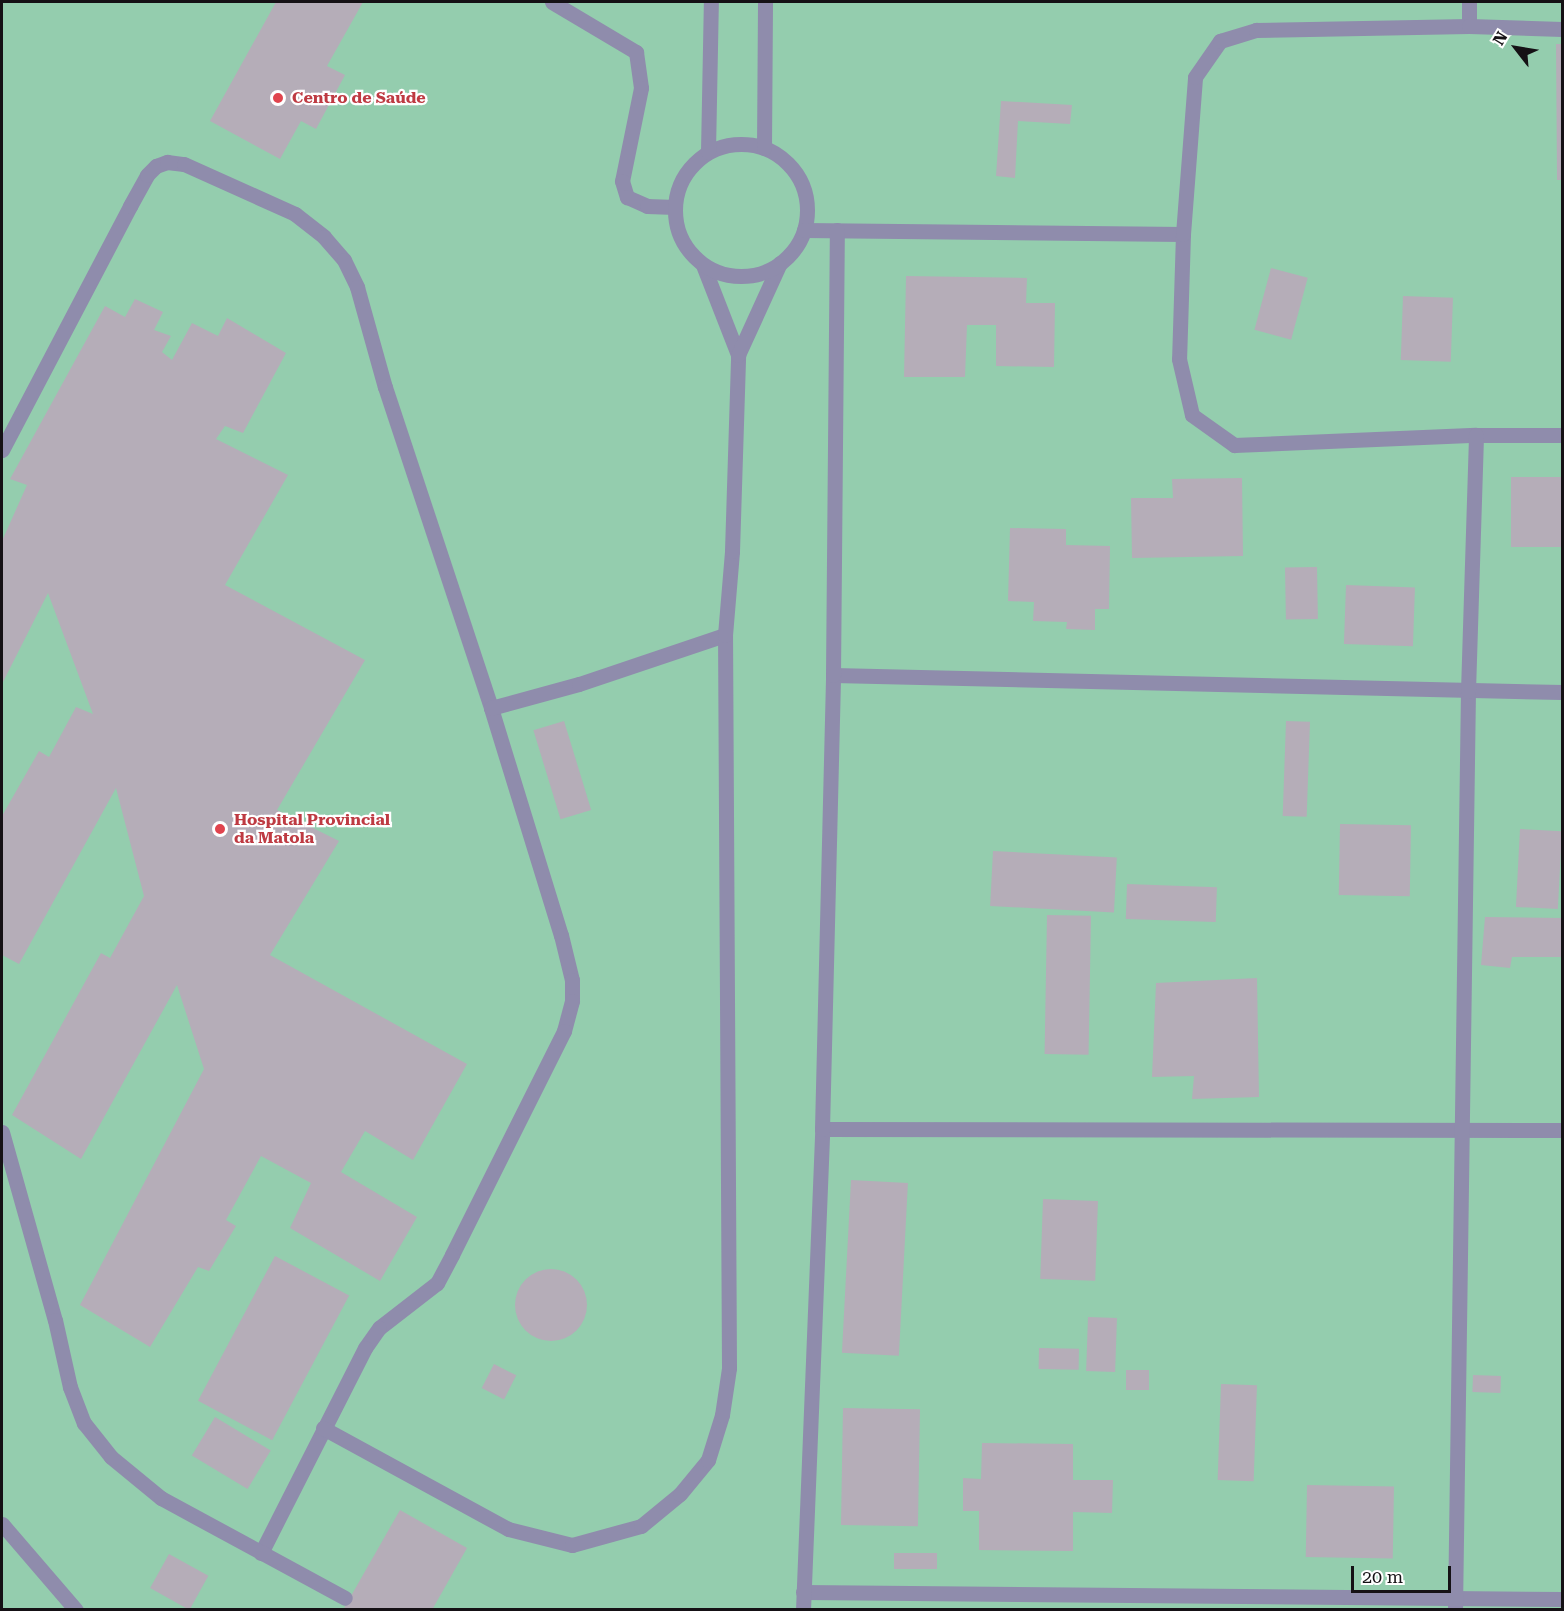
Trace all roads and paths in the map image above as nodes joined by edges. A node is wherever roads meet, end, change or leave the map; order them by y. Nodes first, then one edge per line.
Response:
1 (552, 2) edge
2 (711, 2) edge
3 (765, 2) edge
4 (1469, 2) edge
5 (1469, 26) junction
6 (1563, 29) edge
7 (764, 148) junction
8 (708, 152) junction
9 (675, 207) junction
10 (804, 230) junction
11 (837, 230) junction
12 (1183, 234) junction
13 (780, 263) junction
14 (703, 265) junction
15 (738, 355) junction
16 (1476, 435) junction
17 (1563, 435) edge
18 (2, 450) edge
19 (725, 635) junction
20 (832, 675) junction
21 (1468, 691) junction
22 (1563, 692) edge
23 (491, 708) junction
24 (1462, 1128) junction
25 (822, 1129) junction
26 (1563, 1130) edge
27 (2, 1132) edge
28 (323, 1428) junction
29 (2, 1524) edge
30 (261, 1552) junction
31 (803, 1592) junction
32 (345, 1598) dead end
33 (1563, 1599) edge
34 (1455, 1604) edge
35 (76, 1610) edge
36 (803, 1610) edge

1 - 9 street
2 - 8 street
3 - 7 street
4 - 5 street
5 - 6 street
5 - 12 street
7 - 8 street
7 - 10 street
8 - 9 street
9 - 14 street
10 - 11 street
10 - 13 street
11 - 12 street
11 - 20 street
12 - 16 street
13 - 14 street
13 - 15 street
14 - 15 street
15 - 19 street
16 - 17 street
16 - 21 street
18 - 23 street
19 - 23 street
19 - 28 street
20 - 21 street
20 - 25 street
21 - 22 street
21 - 24 street
23 - 28 street
24 - 25 street
24 - 26 street
24 - 34 street
25 - 31 street
27 - 30 street
28 - 30 street
29 - 35 street
30 - 32 street
31 - 34 street
31 - 36 street
33 - 34 street

